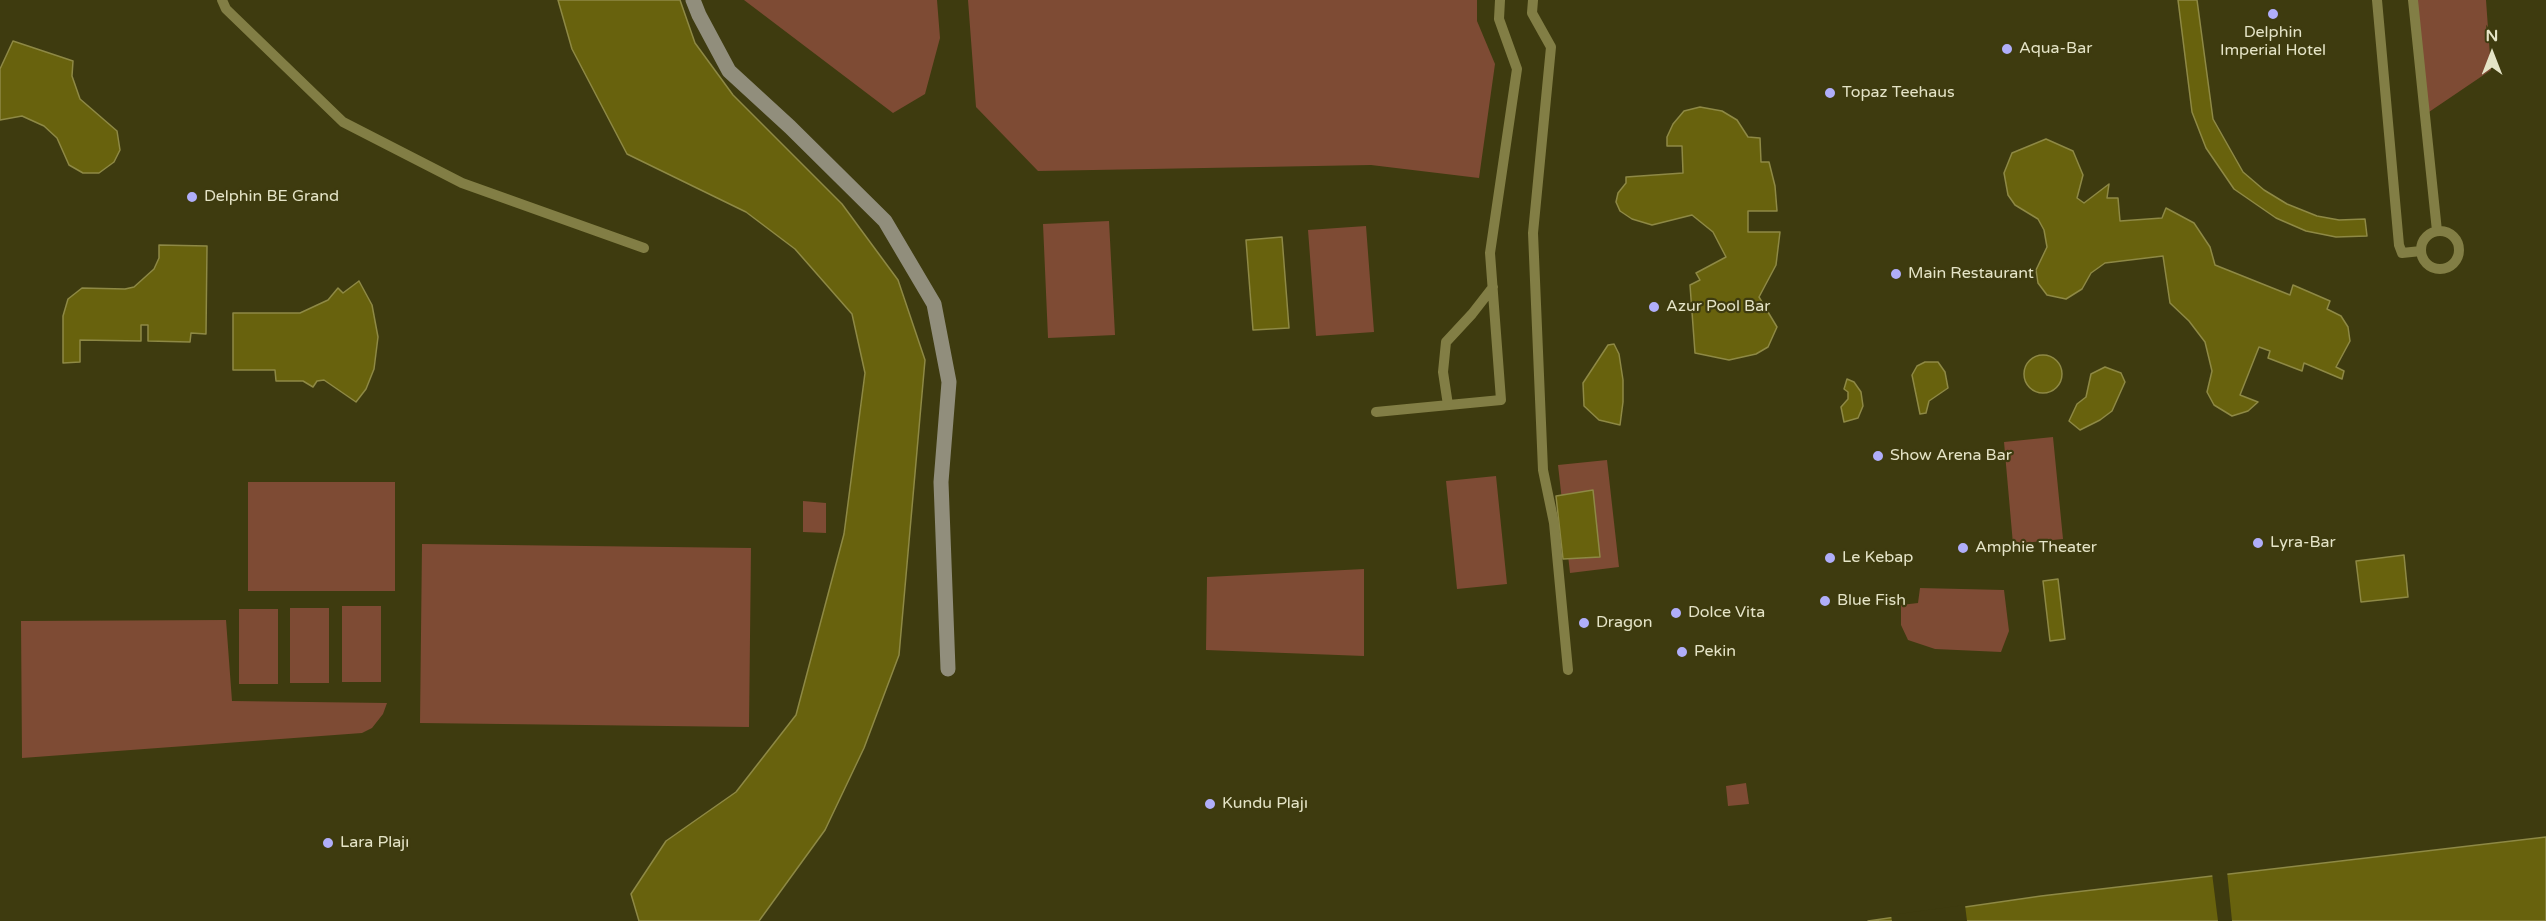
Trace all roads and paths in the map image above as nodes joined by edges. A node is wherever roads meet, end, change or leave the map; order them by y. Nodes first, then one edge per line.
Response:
1 (222, 0) edge
2 (693, 0) edge
3 (1500, 0) edge
4 (1533, 0) edge
5 (2378, 0) edge
6 (2413, 0) edge
7 (2437, 231) junction
8 (644, 248) dead end
9 (2421, 251) junction
10 (1493, 287) junction
11 (1449, 405) junction
12 (1376, 412) dead end
13 (948, 669) dead end
14 (1568, 670) dead end

1 - 8 lane
2 - 13 street
3 - 10 lane
4 - 14 lane
5 - 9 lane
6 - 7 lane
7 - 9 lane
7 - 9 lane
10 - 11 lane
10 - 11 lane
11 - 12 lane

